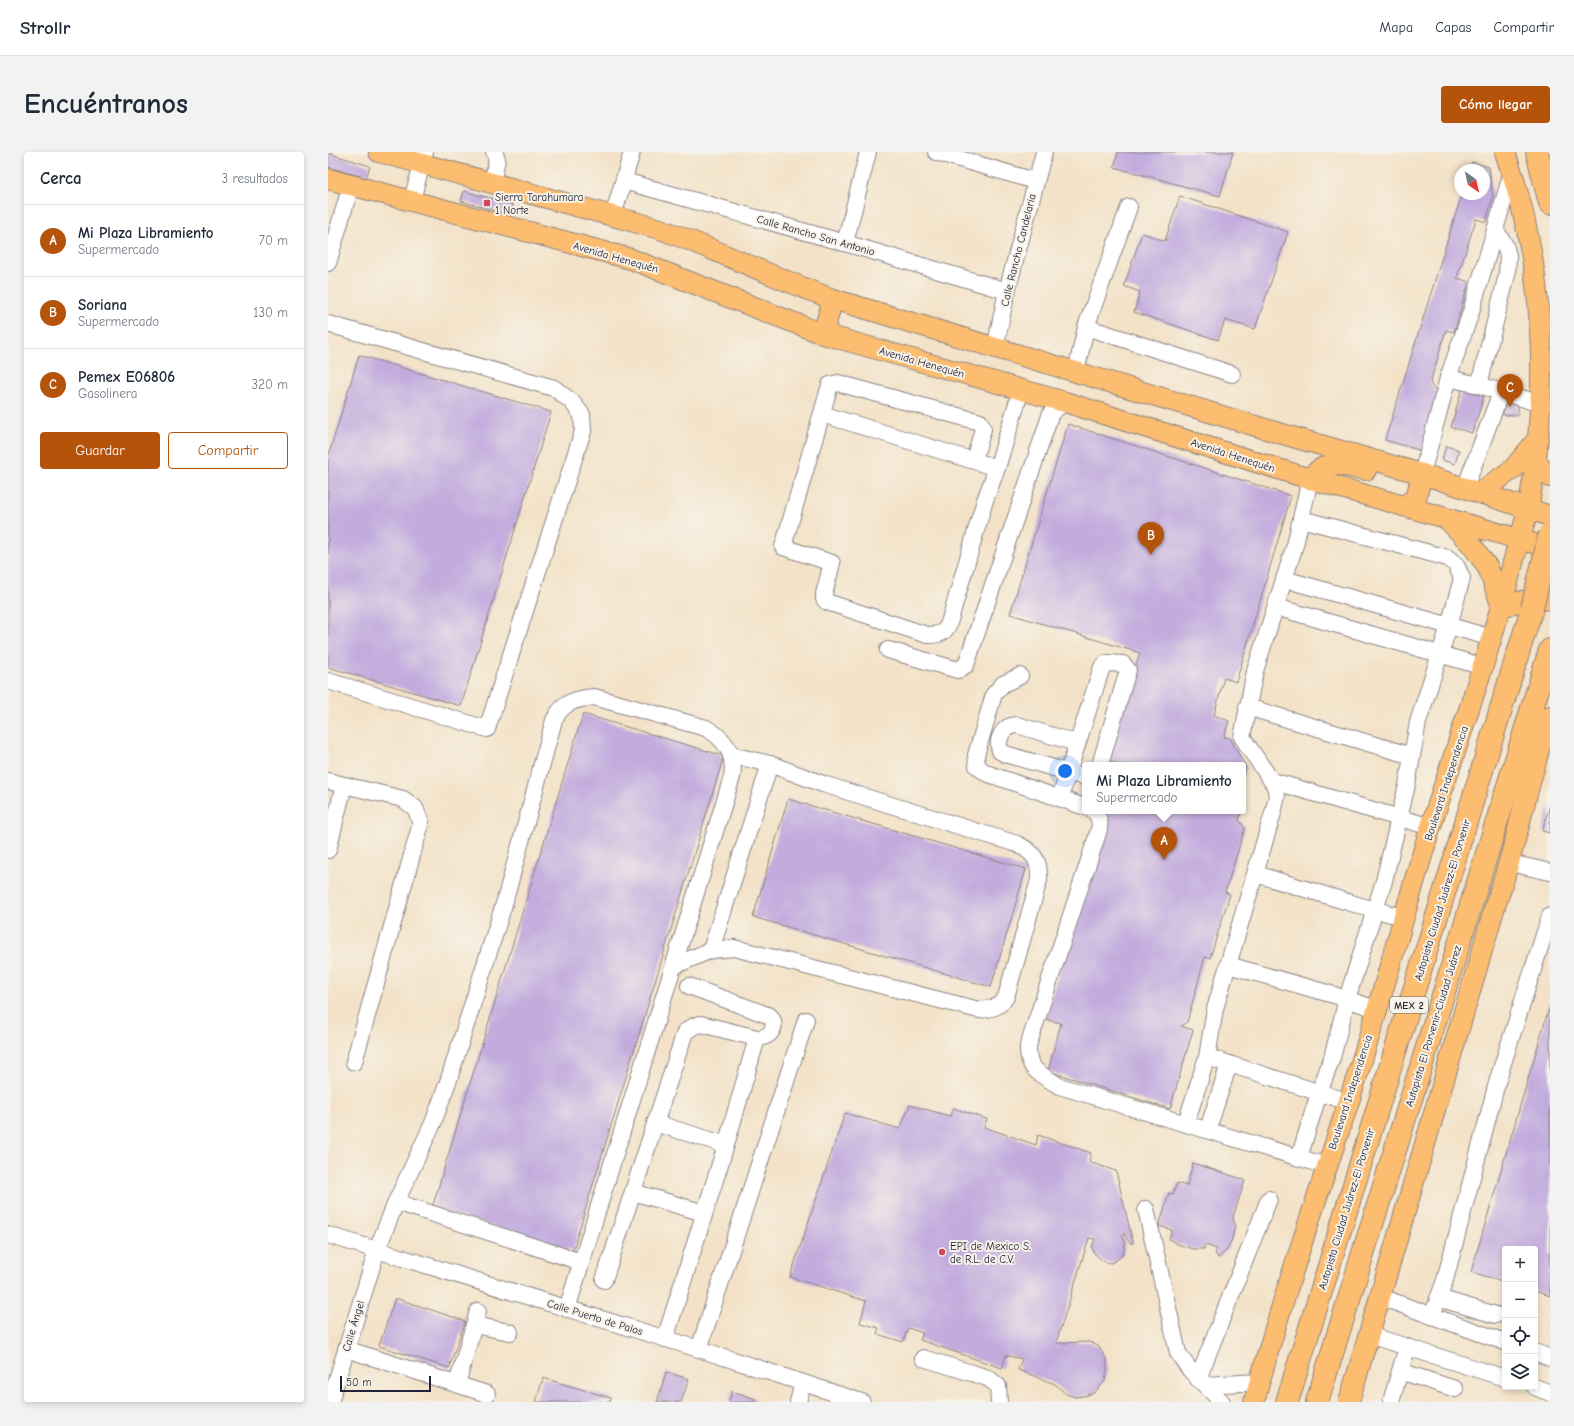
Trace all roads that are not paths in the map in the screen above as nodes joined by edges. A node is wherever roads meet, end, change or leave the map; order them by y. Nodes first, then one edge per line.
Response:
1 (379, 152) edge
2 (494, 152) edge
3 (632, 152) edge
4 (868, 152) edge
5 (936, 152) edge
6 (1044, 152) edge
7 (1505, 152) edge
8 (1537, 152) edge
9 (423, 158) edge
10 (1512, 172) junction
11 (328, 179) edge
12 (624, 181) junction
13 (1035, 181) junction
14 (492, 183) junction
15 (351, 185) junction
16 (412, 200) junction
17 (1550, 202) edge
18 (1129, 207) dead end
19 (613, 216) junction
20 (1495, 229) junction
21 (845, 243) junction
22 (328, 263) edge
23 (1007, 291) junction
24 (833, 299) junction
25 (328, 324) edge
26 (1086, 326) junction
27 (823, 334) junction
28 (995, 348) junction
29 (1076, 372) junction
30 (1232, 374) dead end
31 (1448, 378) junction
32 (1479, 385) junction
33 (1021, 390) junction
34 (1501, 392) junction
35 (1065, 402) junction
36 (1541, 404) junction
37 (822, 414) junction
38 (1538, 440) junction
39 (974, 460) junction
40 (1536, 462) junction
41 (997, 468) junction
42 (1399, 468) junction
43 (1422, 474) junction
44 (1550, 477) edge
45 (1310, 479) junction
46 (1472, 490) junction
47 (1403, 506) junction
48 (1528, 510) junction
49 (1550, 516) edge
50 (1301, 519) junction
51 (1448, 520) junction
52 (1550, 534) edge
53 (1519, 539) junction
54 (1550, 548) edge
55 (1284, 579) junction
56 (1550, 600) edge
57 (1276, 607) junction
58 (1502, 607) junction
59 (1449, 626) junction
60 (1492, 638) junction
61 (888, 650) dead end
62 (1550, 650) edge
63 (1440, 654) junction
64 (1484, 667) junction
65 (1020, 676) dead end
66 (328, 681) edge
67 (1247, 707) junction
68 (1550, 716) edge
69 (1076, 743) junction
70 (1545, 746) edge
71 (731, 754) junction
72 (1412, 756) junction
73 (1101, 762) edge
74 (770, 764) junction
75 (1068, 772) junction
76 (1082, 776) edge
77 (328, 781) edge
78 (1272, 781) junction
79 (344, 785) junction
80 (1060, 798) junction
81 (1082, 806) edge
82 (1096, 814) edge
83 (1398, 818) junction
84 (1431, 827) junction
85 (328, 850) edge
86 (1510, 863) junction
87 (1550, 872) edge
88 (1256, 874) junction
89 (1374, 910) junction
90 (1550, 916) edge
91 (1404, 917) junction
92 (711, 950) junction
93 (1228, 965) junction
94 (674, 966) junction
95 (689, 986) dead end
96 (1348, 999) junction
97 (1376, 1009) junction
98 (806, 1020) dead end
99 (757, 1038) junction
100 (1207, 1057) junction
101 (354, 1062) dead end
102 (1229, 1064) junction
103 (1319, 1092) junction
104 (1349, 1102) junction
105 (655, 1123) junction
106 (1186, 1123) junction
107 (1208, 1130) junction
108 (726, 1144) junction
109 (1299, 1158) junction
110 (1327, 1166) junction
111 (633, 1192) junction
112 (1269, 1199) dead end
113 (396, 1202) junction
114 (1146, 1209) dead end
115 (704, 1213) junction
116 (328, 1235) edge
117 (377, 1250) junction
118 (581, 1262) junction
119 (604, 1280) dead end
120 (1381, 1297) junction
121 (1438, 1298) junction
122 (567, 1308) junction
123 (1496, 1315) dead end
124 (1432, 1316) junction
125 (510, 1332) dead end
126 (1369, 1335) junction
127 (665, 1339) junction
128 (1502, 1341) edge
129 (1408, 1347) junction
130 (346, 1349) junction
131 (700, 1349) junction
132 (1538, 1353) edge
133 (923, 1358) dead end
134 (1550, 1358) edge
135 (1400, 1371) junction
136 (1502, 1377) edge
137 (1202, 1382) junction
138 (1259, 1382) junction
139 (803, 1383) junction
140 (457, 1384) junction
141 (1538, 1388) edge
142 (1455, 1389) dead end
143 (1550, 1393) edge
144 (487, 1394) dead end
145 (840, 1399) edge
146 (330, 1402) edge
147 (798, 1402) edge
148 (862, 1402) edge
149 (999, 1402) edge
150 (1222, 1402) edge
151 (1254, 1402) edge
152 (1287, 1402) edge
153 (1317, 1402) edge
154 (1349, 1402) edge
155 (1391, 1402) edge

1 - 9 main road
2 - 14 street
3 - 12 street
4 - 21 street
5 - 13 street
6 - 13 street, Calle Rancho Candelaria
7 - 10 main road, Boulevard Independencia / MEX 2
8 - 17 highway
9 - 14 main road
9 - 16 street
10 - 20 street
10 - 36 main road, Boulevard Independencia / MEX 2
11 - 15 main road, Avenida Henequén
12 - 19 street
12 - 21 street, Calle Rancho San Antonio
13 - 23 street, Calle Rancho Candelaria
14 - 19 main road
15 - 16 main road, Avenida Henequén
15 - 22 street
16 - 27 main road, Avenida Henequén
18 - 26 street
19 - 24 main road
20 - 31 street
20 - 32 street
21 - 23 street, Calle Rancho San Antonio
23 - 28 street, Calle Rancho Candelaria
24 - 27 main road
24 - 28 main road
25 - 66 street
26 - 29 street
26 - 30 street
27 - 33 main road, Avenida Henequén
28 - 29 main road
29 - 35 main road
29 - 42 main road
31 - 32 street
31 - 43 street
32 - 34 street
33 - 35 main road, Avenida Henequén
33 - 41 street
34 - 36 street
34 - 46 street
35 - 45 main road, Avenida Henequén
35 - 61 street
36 - 38 main road, Boulevard Independencia / MEX 2
37 - 39 street
37 - 39 street
37 - 41 street
38 - 40 main road, Boulevard Independencia / MEX 2
38 - 46 main road
39 - 41 street
40 - 44 main road
40 - 48 main road, Boulevard Independencia / MEX 2
42 - 43 main road
42 - 45 main road
43 - 46 main road
43 - 47 main road
45 - 47 main road, Avenida Henequén
45 - 50 street
46 - 48 main road
47 - 51 main road, Avenida Henequén
48 - 49 main road
48 - 53 main road, Boulevard Independencia / MEX 2
50 - 55 street
50 - 59 street
51 - 53 main road, Avenida Henequén
51 - 58 main road
52 - 152 highway, Autopista Ciudad Juárez-El Porvenir / MEX 2, bridge
53 - 54 main road, Avenida Henequén
53 - 58 main road, Boulevard Independencia / MEX 2
55 - 57 street
55 - 59 street
56 - 58 main road
57 - 63 street
57 - 67 street
58 - 60 main road, Boulevard Independencia / MEX 2
59 - 60 street
59 - 63 street
60 - 64 main road, Boulevard Independencia / MEX 2
62 - 153 highway, Autopista El Porvenir-Ciudad Juárez / MEX 2
63 - 64 street
63 - 72 street
64 - 84 main road, Boulevard Independencia / MEX 2
65 - 80 street
67 - 72 street
67 - 78 street
68 - 70 main road
69 - 73 street
69 - 75 street
69 - 75 street
70 - 86 main road
71 - 74 street
71 - 94 street
71 - 113 street, Calle Ángel
72 - 83 street
74 - 92 street
74 - 92 street
75 - 76 street
75 - 80 street
77 - 79 street
78 - 83 street
78 - 88 street
79 - 85 street
79 - 101 street
80 - 81 street
82 - 106 street
83 - 84 street
83 - 89 street
84 - 91 main road, Boulevard Independencia / MEX 2
86 - 87 street
86 - 120 main road
88 - 89 street
88 - 93 street
89 - 91 street
89 - 96 street
90 - 121 street
91 - 97 main road, Boulevard Independencia / MEX 2
92 - 94 street
93 - 96 street
93 - 100 street
94 - 118 street
95 - 99 street
96 - 97 street
96 - 103 street
97 - 104 main road, Boulevard Independencia / MEX 2
98 - 131 street
99 - 105 street
99 - 108 street
100 - 102 street
100 - 106 street
102 - 103 street
102 - 107 street
103 - 104 street
103 - 109 street
104 - 110 main road, Boulevard Independencia / MEX 2
105 - 108 street
105 - 111 street
106 - 107 street
107 - 109 street
108 - 115 street
109 - 110 street
110 - 138 main road, Boulevard Independencia / MEX 2
111 - 115 street
111 - 119 street
112 - 137 street
113 - 117 street, Calle Ángel
113 - 118 street
114 - 137 street
115 - 127 street
116 - 117 street, Calle Puerto de Palos
117 - 122 street, Calle Puerto de Palos
117 - 130 street, Calle Ángel
118 - 122 street
120 - 124 street
120 - 126 main road
121 - 123 street
121 - 124 street
122 - 127 street, Calle Puerto de Palos
124 - 128 street
125 - 140 street
126 - 129 street
126 - 154 main road
127 - 131 street, Calle Puerto de Palos
129 - 135 street
129 - 136 street
130 - 140 street
130 - 146 street, Calle Ángel
131 - 139 street, Calle Puerto de Palos
132 - 134 street
133 - 149 street
135 - 142 street
135 - 155 street
137 - 138 street
137 - 150 street
138 - 151 main road, Boulevard Independencia / MEX 2
139 - 145 street, Calle Puerto de Palos
139 - 147 street
140 - 144 street
141 - 143 street
145 - 148 street, Calle Puerto de Palos

